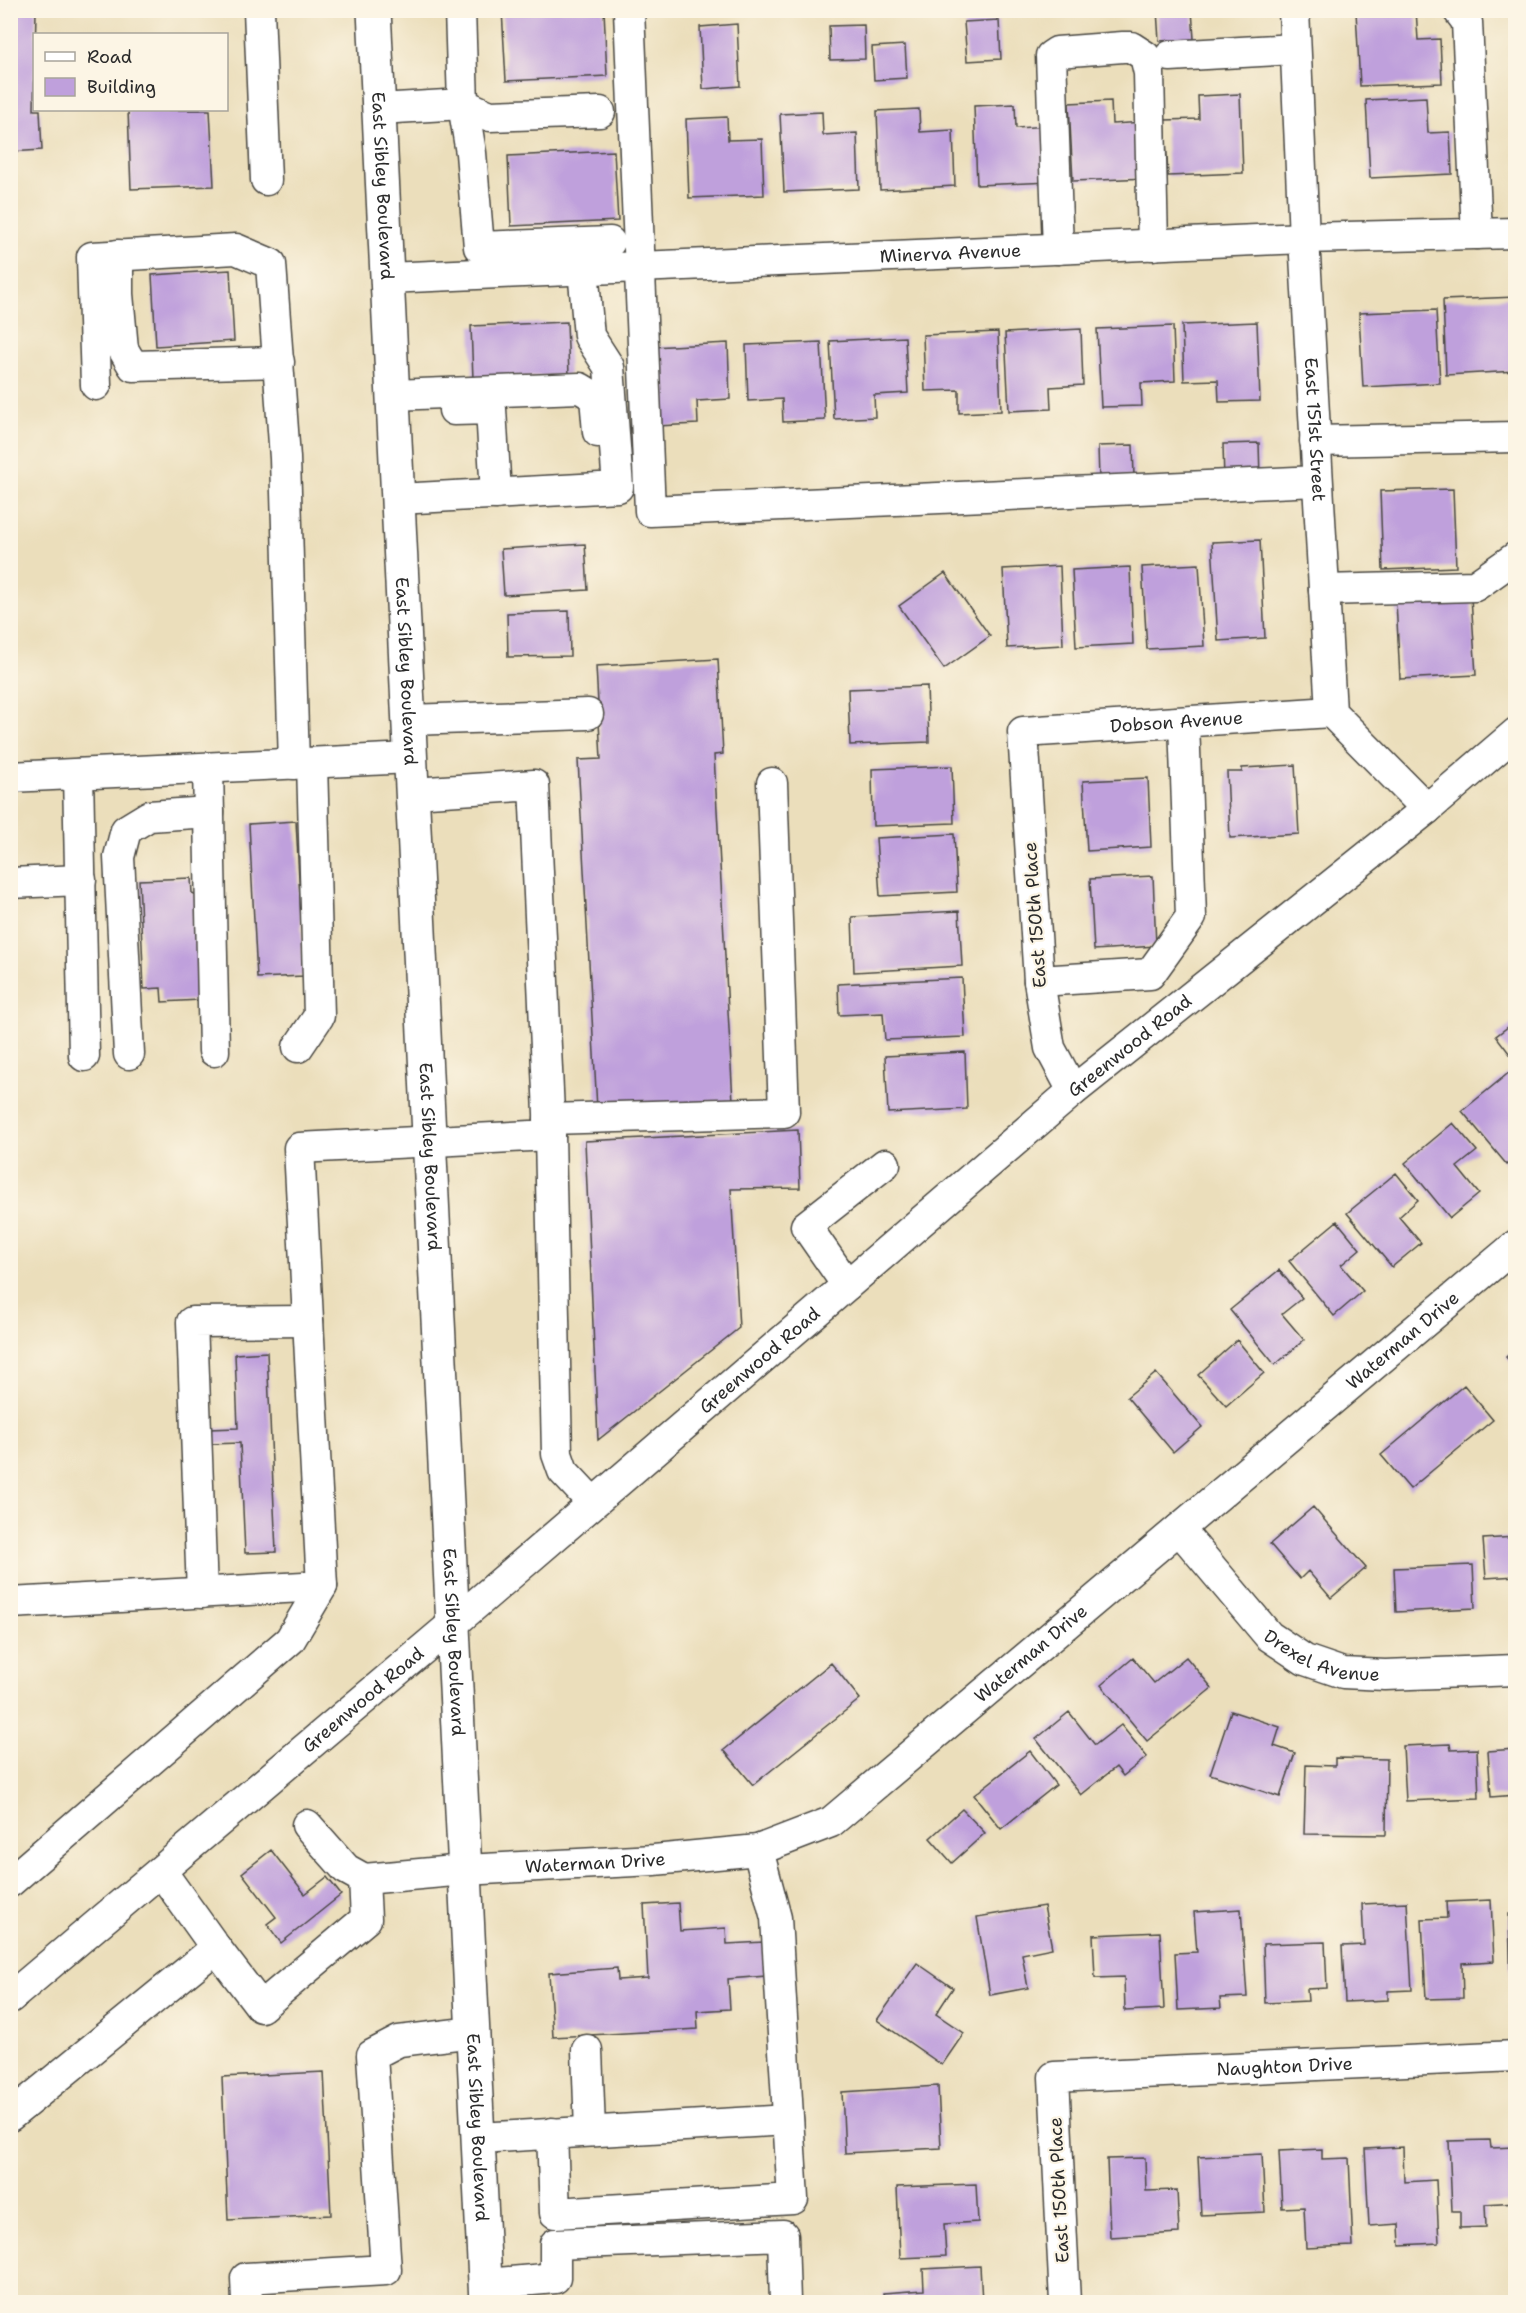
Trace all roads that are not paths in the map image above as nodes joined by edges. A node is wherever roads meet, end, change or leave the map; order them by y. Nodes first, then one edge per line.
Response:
1 (259, 10) edge
2 (374, 10) edge
3 (460, 10) edge
4 (629, 10) edge
5 (1294, 10) edge
6 (1458, 10) edge
7 (1295, 49) junction
8 (1170, 56) dead end
9 (463, 104) junction
10 (379, 110) junction
11 (600, 112) dead end
12 (266, 180) dead end
13 (1515, 233) edge
14 (1477, 234) junction
15 (1304, 238) junction
16 (610, 242) dead end
17 (1153, 245) junction
18 (1058, 249) junction
19 (118, 255) junction
20 (639, 267) junction
21 (583, 269) junction
22 (387, 278) junction
23 (279, 362) junction
24 (96, 384) dead end
25 (393, 404) junction
26 (1515, 437) edge
27 (1315, 441) junction
28 (1317, 480) junction
29 (603, 488) junction
30 (496, 494) junction
31 (398, 499) junction
32 (1515, 557) edge
33 (1324, 590) junction
34 (1331, 712) junction
35 (588, 714) dead end
36 (409, 720) junction
37 (1184, 722) junction
38 (1023, 732) joint
39 (1515, 733) edge
40 (411, 758) junction
41 (303, 763) junction
42 (208, 768) junction
43 (78, 774) junction
44 (10, 777) edge
45 (772, 783) dead end
46 (413, 793) junction
47 (1427, 809) junction
48 (209, 812) junction
49 (81, 880) junction
50 (10, 883) edge
51 (1039, 981) junction
52 (298, 1047) dead end
53 (214, 1051) dead end
54 (129, 1054) dead end
55 (84, 1056) dead end
56 (1073, 1091) junction
57 (550, 1127) junction
58 (430, 1141) junction
59 (885, 1164) dead end
60 (1515, 1245) edge
61 (847, 1285) junction
62 (308, 1321) junction
63 (593, 1503) junction
64 (1179, 1529) junction
65 (322, 1586) junction
66 (202, 1593) junction
67 (10, 1603) edge
68 (454, 1623) junction
69 (1515, 1670) edge
70 (307, 1825) dead end
71 (758, 1850) junction
72 (465, 1870) junction
73 (161, 1871) junction
74 (364, 1879) junction
75 (10, 1882) edge
76 (216, 1948) junction
77 (10, 1998) edge
78 (473, 2032) junction
79 (587, 2050) dead end
80 (1515, 2056) edge
81 (1054, 2077) joint
82 (10, 2116) edge
83 (788, 2120) junction
84 (590, 2131) junction
85 (552, 2133) junction
86 (478, 2138) junction
87 (486, 2293) edge
88 (247, 2302) edge
89 (785, 2302) edge
90 (1065, 2302) edge

1 - 12 street
2 - 10 main road, East Sibley Boulevard
3 - 9 street
4 - 20 street
5 - 7 street, East 151st Street
6 - 14 street
7 - 8 street
7 - 15 street, East 151st Street
9 - 10 street
9 - 11 street
9 - 16 street
10 - 22 main road, East Sibley Boulevard
13 - 14 street, Minerva Avenue
14 - 15 street, Minerva Avenue
15 - 17 street, Minerva Avenue
15 - 27 street, East 151st Street
17 - 18 street, Minerva Avenue
17 - 18 street
18 - 20 street, Minerva Avenue
19 - 23 street
19 - 23 street
19 - 24 street
20 - 21 street, Minerva Avenue
20 - 28 street
21 - 22 street, Minerva Avenue
21 - 29 street
22 - 25 main road, East Sibley Boulevard
23 - 41 street
25 - 29 street
25 - 30 street
25 - 31 main road, East Sibley Boulevard
26 - 27 street
27 - 28 street, East 151st Street
28 - 33 street, East 151st Street
29 - 30 street
30 - 31 street
31 - 36 main road, East Sibley Boulevard
32 - 33 street
33 - 34 street, East 151st Street
34 - 37 street, Dobson Avenue
34 - 47 street
35 - 36 street
36 - 40 main road, East Sibley Boulevard
37 - 38 street, Dobson Avenue
37 - 51 street
38 - 51 street, East 150th Place
39 - 47 street, Greenwood Road
40 - 41 street
40 - 46 main road, East Sibley Boulevard
41 - 42 street
41 - 52 street
42 - 43 street
42 - 48 street
43 - 44 street
43 - 49 street
45 - 57 street
46 - 57 street
46 - 58 main road, East Sibley Boulevard
47 - 56 street, Greenwood Road
48 - 53 street
48 - 54 street
49 - 50 street
49 - 55 street
51 - 56 street, East 150th Place
56 - 61 street, Greenwood Road
57 - 58 street
57 - 63 street
58 - 62 street
58 - 68 main road, East Sibley Boulevard
59 - 61 street
60 - 64 street, Waterman Drive
61 - 63 street, Greenwood Road
62 - 65 street
62 - 66 street
63 - 68 street, Greenwood Road
64 - 69 street, Drexel Avenue
64 - 71 street, Waterman Drive
65 - 66 street
65 - 75 street
66 - 67 street
68 - 72 main road, East Sibley Boulevard
68 - 73 street, Greenwood Road
70 - 74 street
71 - 72 street, Waterman Drive
71 - 83 street
72 - 74 street, Waterman Drive
72 - 78 main road, East Sibley Boulevard
73 - 76 street
73 - 77 street, Greenwood Road
74 - 76 street
76 - 82 street
78 - 86 main road, East Sibley Boulevard
78 - 88 street
79 - 84 street
80 - 81 street, Naughton Drive
81 - 90 street, East 150th Place
83 - 84 street
83 - 85 street
84 - 85 street
85 - 86 street
86 - 87 main road, East Sibley Boulevard
87 - 89 street

